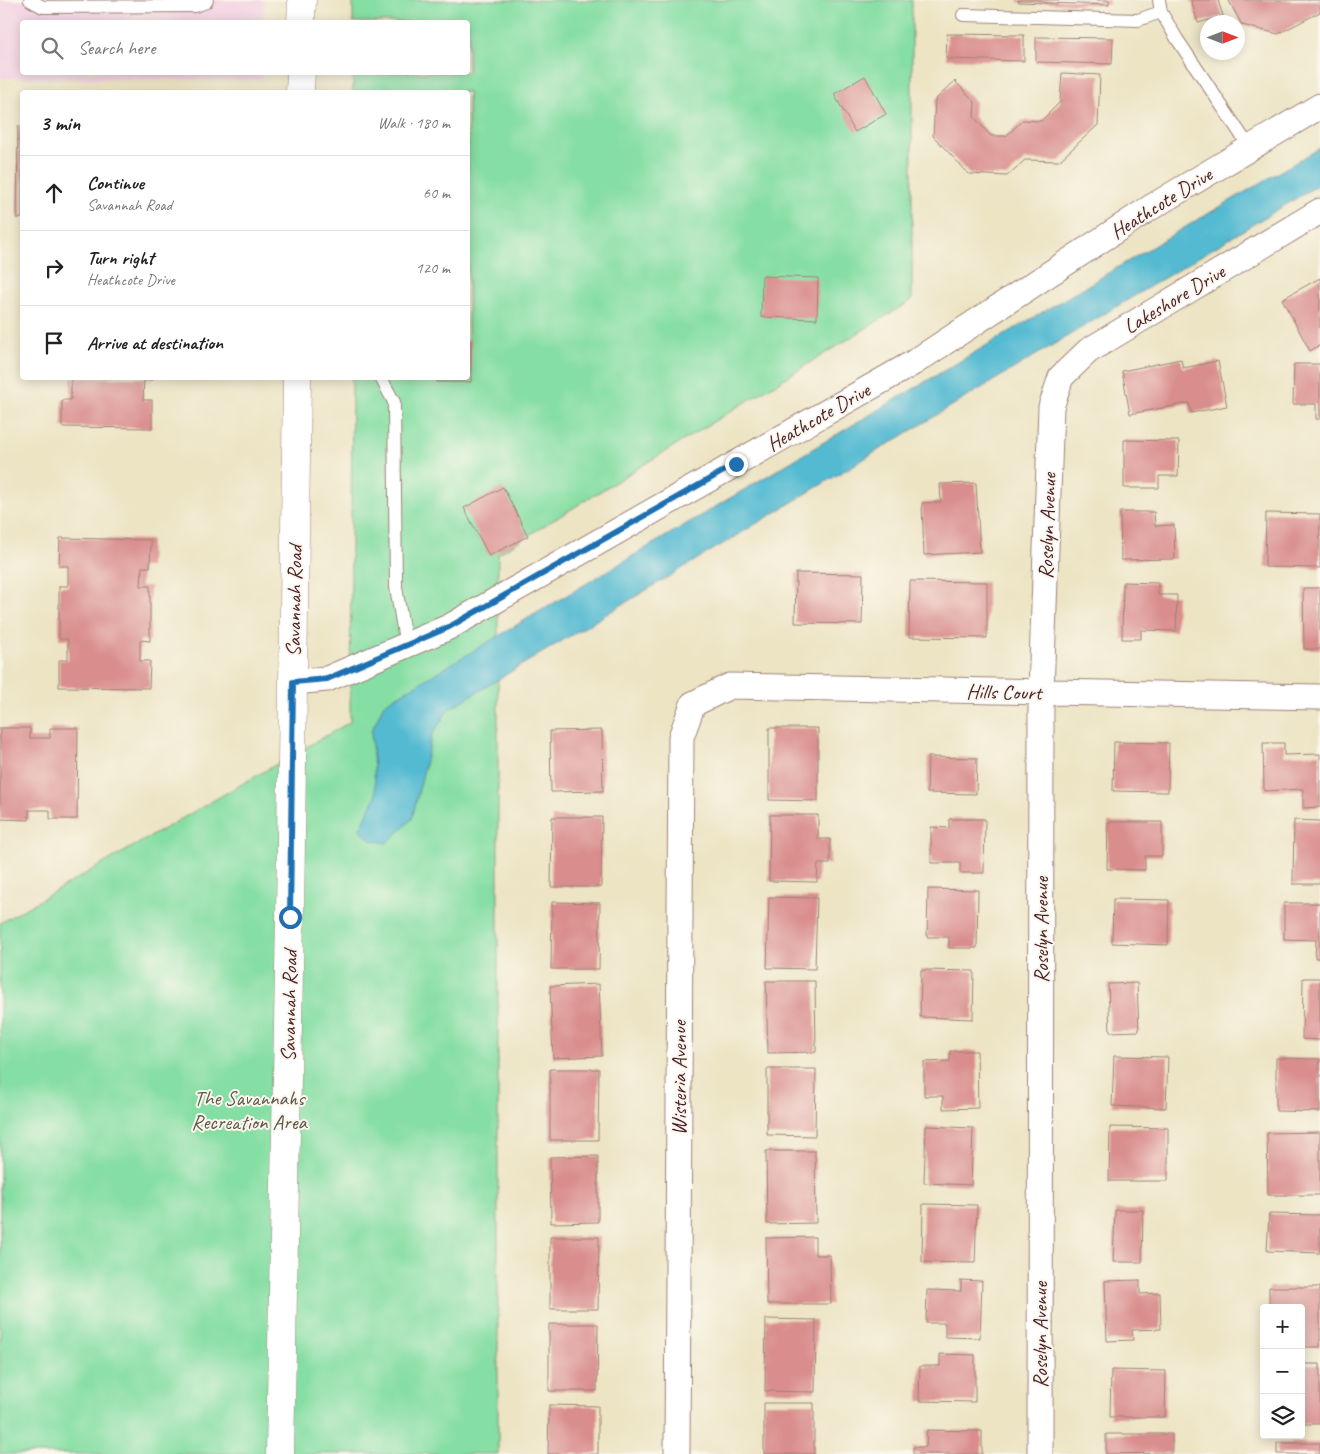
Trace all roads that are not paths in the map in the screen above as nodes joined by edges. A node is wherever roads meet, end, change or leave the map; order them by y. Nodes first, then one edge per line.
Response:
1 (30, 0) edge
2 (207, 0) edge
3 (302, 0) edge
4 (1160, 6) edge
5 (963, 16) dead end
6 (301, 20) edge
7 (301, 75) edge
8 (300, 90) edge
9 (1320, 106) edge
10 (1250, 148) junction
11 (1320, 211) edge
12 (297, 380) edge
13 (382, 380) edge
14 (1051, 407) joint
15 (406, 646) junction
16 (293, 682) junction
17 (1041, 692) junction
18 (1320, 697) edge
19 (693, 704) joint
20 (280, 1454) edge
21 (677, 1454) edge
22 (1040, 1454) edge

1 - 2 lane
3 - 6 street
4 - 5 lane
4 - 10 lane
7 - 8 street
9 - 10 street, Heathcote Drive
10 - 15 street, Heathcote Drive
11 - 14 street, Lakeshore Drive
12 - 16 street, Savannah Road
13 - 15 lane
14 - 17 street, Roselyn Avenue
15 - 16 street, Heathcote Drive
16 - 20 street, Savannah Road
17 - 18 street, Hills Court
17 - 19 street, Hills Court
17 - 22 street, Roselyn Avenue
19 - 21 street, Wisteria Avenue

